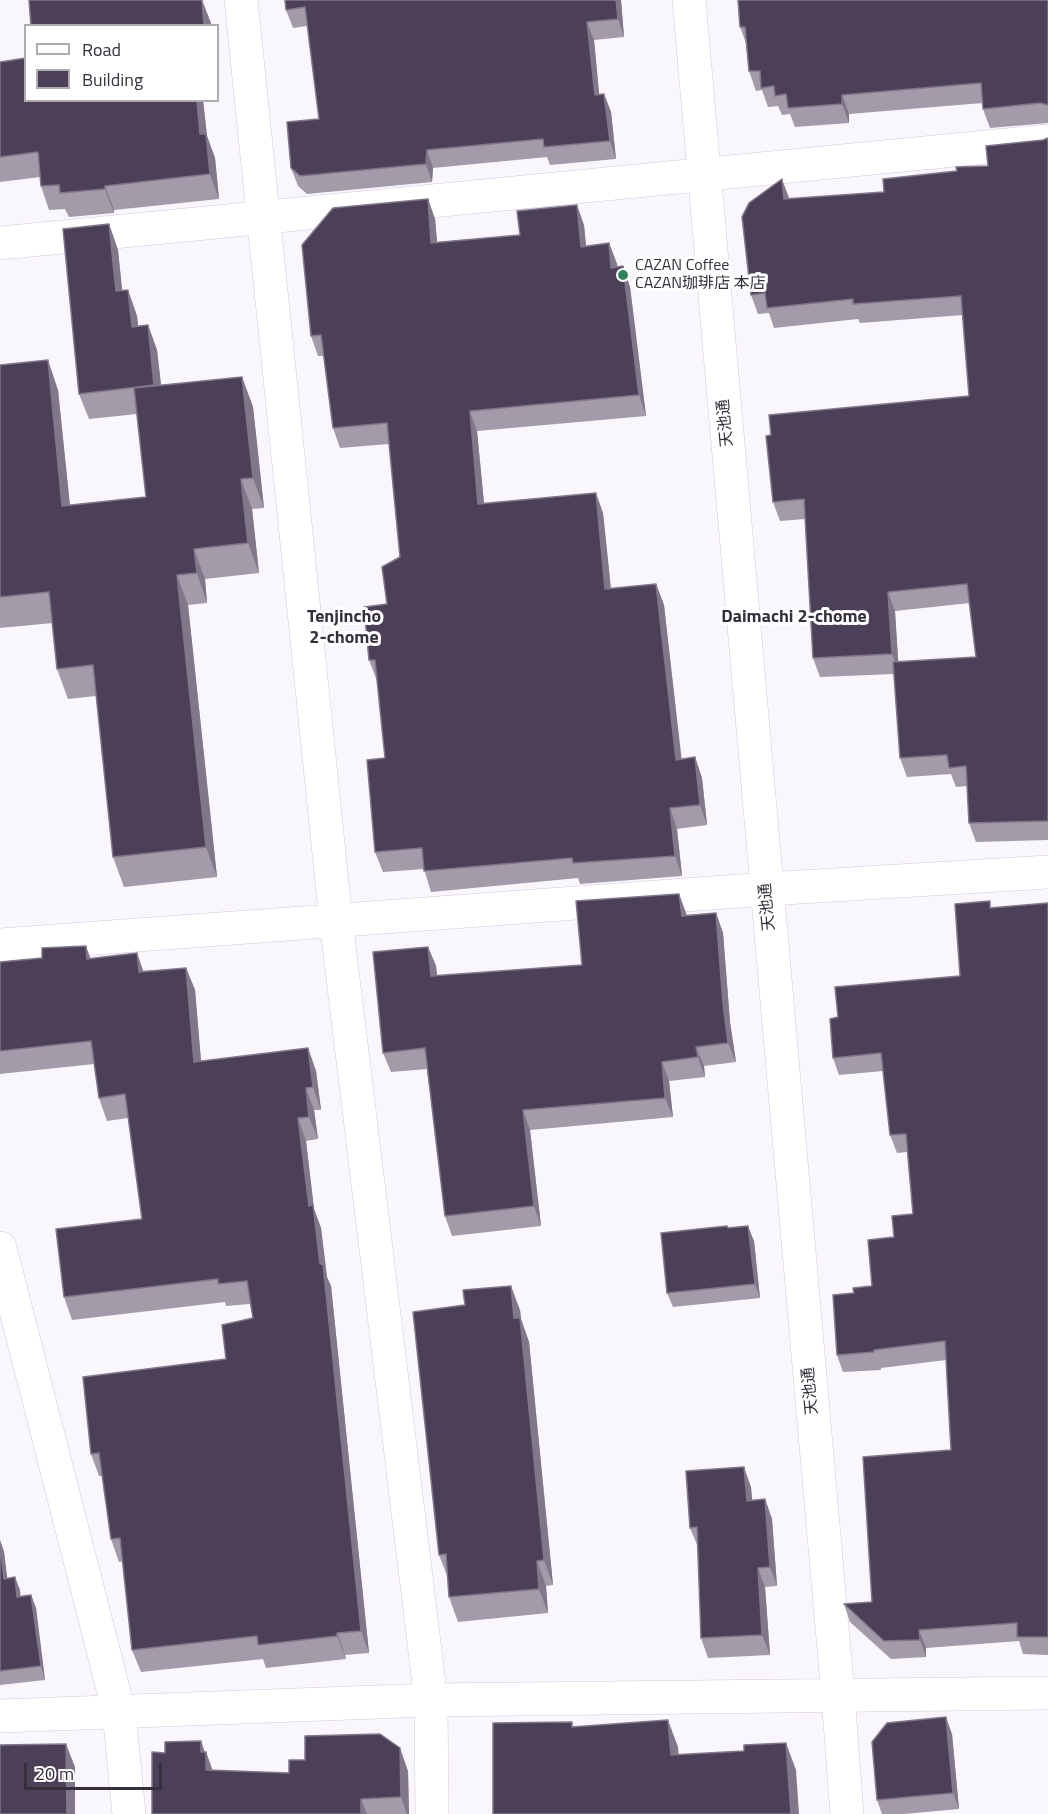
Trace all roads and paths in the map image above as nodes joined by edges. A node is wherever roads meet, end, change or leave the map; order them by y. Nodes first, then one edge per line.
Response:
1 (241, 0) edge
2 (689, 0) edge
3 (1048, 141) edge
4 (705, 173) junction
5 (262, 217) junction
6 (0, 243) edge
7 (1048, 872) edge
8 (767, 889) junction
9 (336, 921) junction
10 (0, 945) edge
11 (0, 1248) edge
12 (1048, 1693) edge
13 (838, 1695) junction
14 (431, 1700) junction
15 (119, 1712) junction
16 (0, 1716) edge
17 (129, 1814) edge
18 (432, 1814) edge
19 (847, 1814) edge

1 - 5 street
2 - 4 street, 天池通
3 - 4 street
4 - 5 street
4 - 8 street, 天池通
5 - 6 street
5 - 9 street
7 - 8 street
8 - 9 street
8 - 13 street, 天池通
9 - 10 street
9 - 14 street
11 - 15 street
12 - 13 street
13 - 14 street
13 - 19 street, 天池通
14 - 15 street
14 - 18 street
15 - 16 street
15 - 17 street

